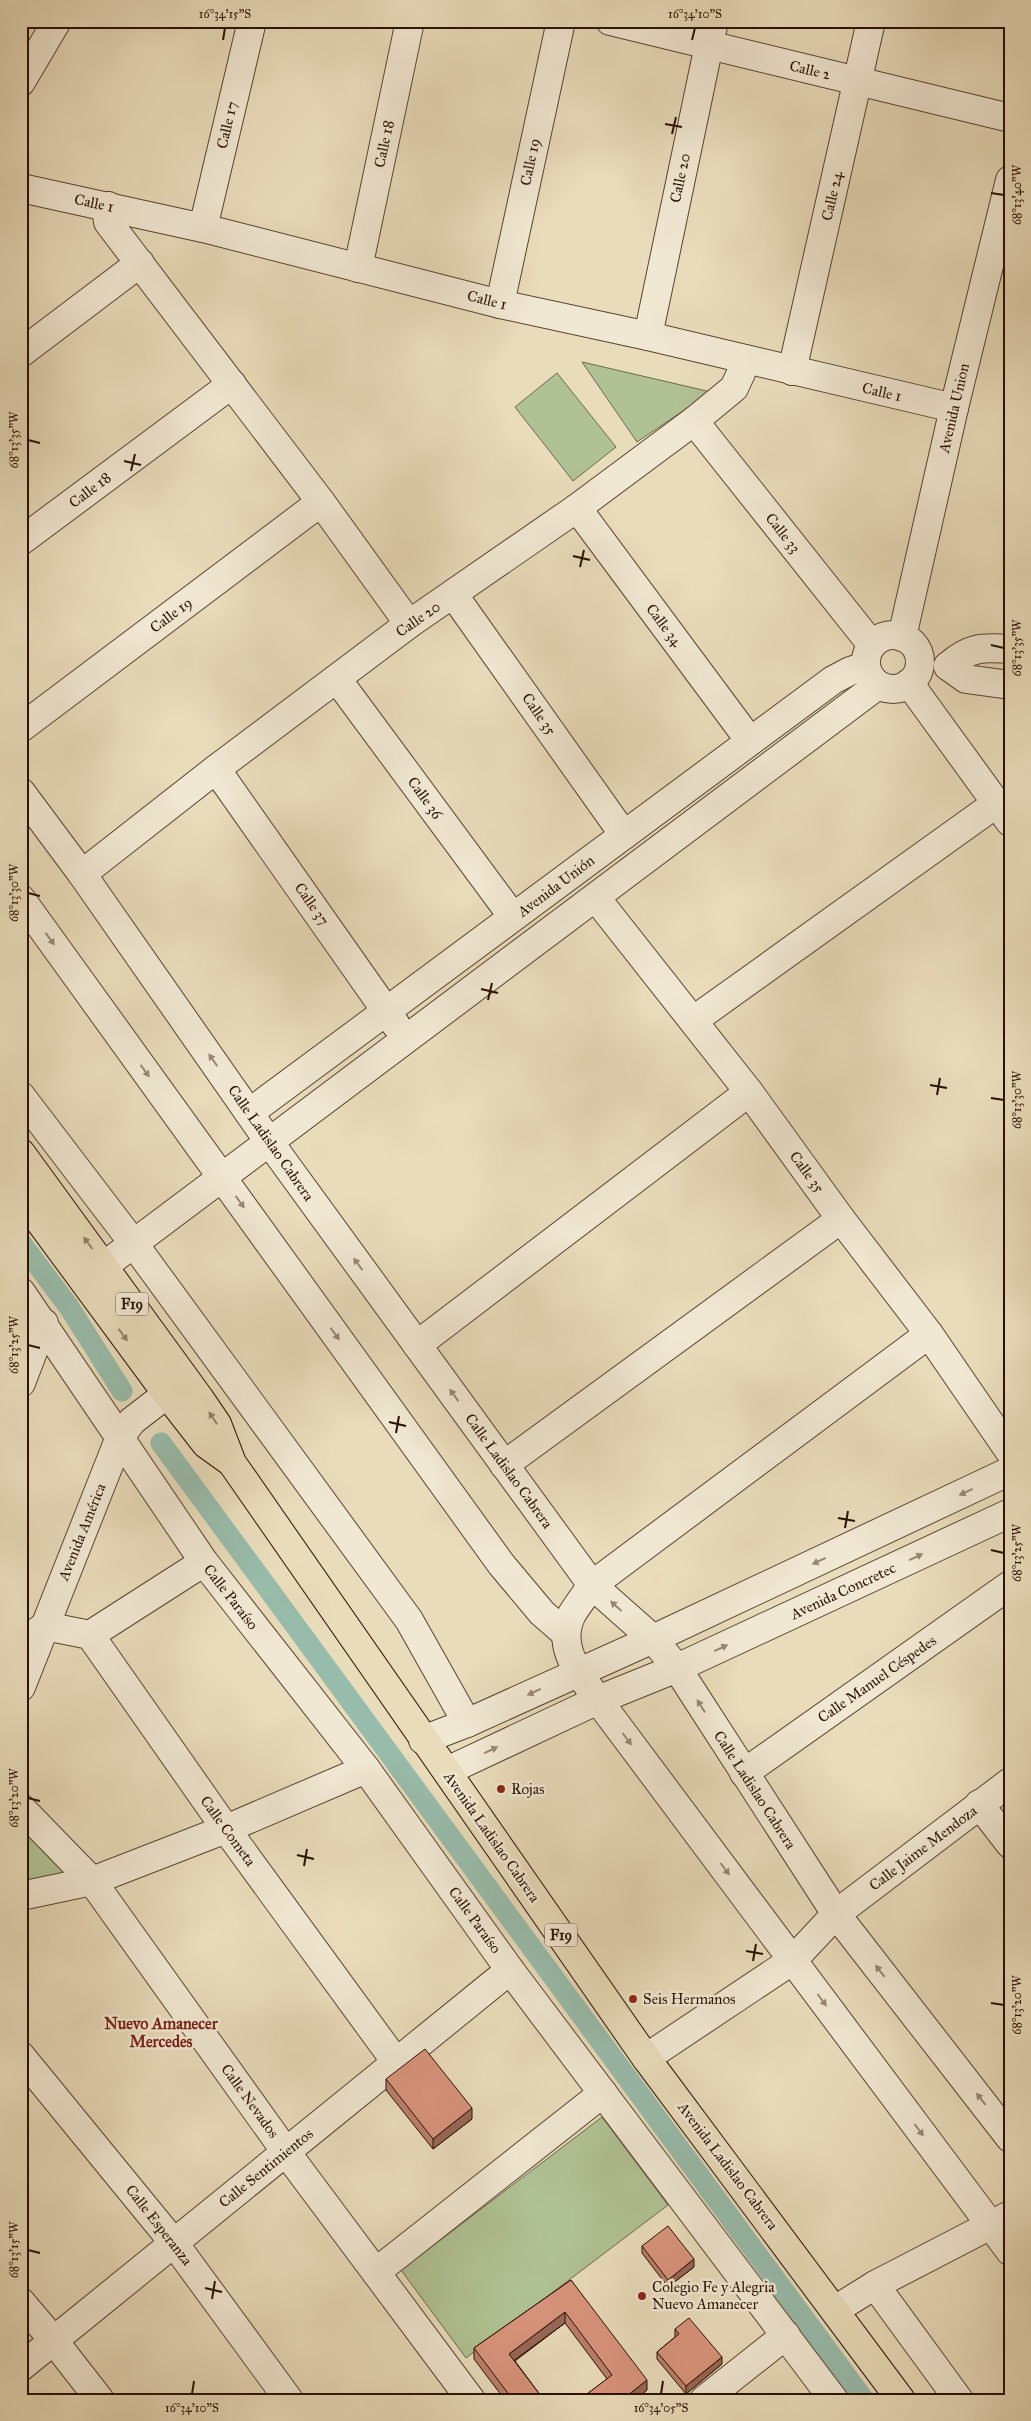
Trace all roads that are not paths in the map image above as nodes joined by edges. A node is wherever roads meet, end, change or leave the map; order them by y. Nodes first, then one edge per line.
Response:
1 (58, 21) edge
2 (252, 21) edge
3 (410, 21) edge
4 (561, 21) edge
5 (610, 21) edge
6 (871, 21) edge
7 (711, 34) edge
8 (858, 81) junction
9 (21, 82) edge
10 (1010, 118) edge
11 (1010, 180) edge
12 (21, 188) edge
13 (108, 206) junction
14 (203, 228) junction
15 (140, 263) junction
16 (358, 268) junction
17 (500, 304) junction
18 (648, 336) junction
19 (21, 353) edge
20 (744, 359) junction
21 (792, 371) junction
22 (232, 384) junction
23 (954, 408) junction
24 (694, 421) junction
25 (321, 502) junction
26 (577, 508) junction
27 (21, 541) edge
28 (453, 594) junction
29 (409, 624) junction
30 (902, 637) junction
31 (1010, 649) edge
32 (872, 665) junction
33 (948, 666) junction
34 (914, 673) junction
35 (337, 679) junction
36 (1010, 685) edge
37 (21, 728) edge
38 (750, 741) junction
39 (216, 769) junction
40 (21, 792) edge
41 (1003, 812) edge
42 (624, 835) junction
43 (82, 874) junction
44 (596, 898) junction
45 (21, 900) edge
46 (513, 917) junction
47 (387, 1011) junction
48 (694, 1020) junction
49 (406, 1041) junction
50 (749, 1092) junction
51 (21, 1096) edge
52 (250, 1113) junction
53 (270, 1143) junction
54 (21, 1153) edge
55 (222, 1178) junction
56 (21, 1196) edge
57 (841, 1219) junction
58 (134, 1244) junction
59 (104, 1266) junction
60 (21, 1292) edge
61 (44, 1323) junction
62 (929, 1334) junction
63 (417, 1345) junction
64 (21, 1383) edge
65 (142, 1415) junction
66 (1010, 1452) edge
67 (232, 1463) junction
68 (504, 1465) junction
69 (1010, 1471) edge
70 (1010, 1514) edge
71 (204, 1562) junction
72 (592, 1585) junction
73 (1010, 1585) edge
74 (45, 1626) junction
75 (565, 1633) junction
76 (90, 1635) junction
77 (653, 1639) junction
78 (21, 1643) edge
79 (677, 1668) junction
80 (578, 1671) junction
81 (21, 1686) edge
82 (598, 1700) junction
83 (467, 1723) junction
84 (423, 1740) junction
85 (366, 1769) junction
86 (447, 1771) junction
87 (744, 1773) junction
88 (1010, 1782) edge
89 (979, 1804) junction
90 (21, 1808) edge
91 (226, 1828) junction
92 (1010, 1844) edge
93 (92, 1881) junction
94 (21, 1896) edge
95 (836, 1914) junction
96 (793, 1960) junction
97 (510, 1970) junction
98 (21, 2056) edge
99 (646, 2058) junction
100 (396, 2062) junction
101 (603, 2093) junction
102 (1010, 2138) edge
103 (286, 2152) junction
104 (1000, 2220) edge
105 (174, 2243) junction
106 (1010, 2251) edge
107 (376, 2272) junction
108 (875, 2285) junction
109 (21, 2302) edge
110 (835, 2310) junction
111 (786, 2334) junction
112 (54, 2341) junction
113 (21, 2367) edge
114 (100, 2400) edge
115 (289, 2400) edge
116 (471, 2400) edge
117 (704, 2400) edge
118 (834, 2400) edge
119 (901, 2400) edge
120 (959, 2400) edge

1 - 9 street
2 - 14 street, Calle 17
3 - 16 street, Calle 18
4 - 17 street, Calle 19
5 - 7 street, Calle 2
6 - 8 street, Calle 24
7 - 8 street, Calle 2
7 - 18 street, Calle 20
8 - 10 street, Calle 2
8 - 21 street, Calle 24
11 - 23 street, Avenida Union
12 - 13 street, Calle 1
13 - 14 street, Calle 1
13 - 15 street
14 - 16 street, Calle 1
15 - 19 street
15 - 22 street
16 - 17 street, Calle 1
17 - 18 street, Calle 1
18 - 20 street, Calle 1
20 - 21 street, Calle 1
20 - 24 street, Calle 20
21 - 23 street, Calle 1
22 - 25 street
22 - 27 street, Calle 18
23 - 30 street, Avenida Union
24 - 26 street, Calle 20
24 - 32 street, Calle 33
25 - 29 street
25 - 37 street, Calle 19
26 - 28 street, Calle 20
26 - 38 street, Calle 34
28 - 29 street, Calle 20
28 - 42 street, Calle 35
29 - 35 street, Calle 20
30 - 32 street
30 - 34 street
31 - 33 street
32 - 34 street
32 - 38 street, Avenida Unión
32 - 44 street
33 - 34 street
33 - 36 street
34 - 41 street
35 - 39 street, Calle 20
35 - 46 street, Calle 36
38 - 42 street, Avenida Unión
39 - 43 street, Calle 20
39 - 47 street, Calle 37
40 - 43 street, Calle Ladislao Cabrera
41 - 48 street
42 - 46 street, Avenida Unión
52 -> 43 street, Calle Ladislao Cabrera
44 - 48 street, Calle 35
44 - 49 street
45 -> 55 street
46 - 47 street, Avenida Unión
47 - 49 street, Calle 37
47 - 52 street, Avenida Unión
48 - 50 street, Calle 35
49 - 53 street
50 - 57 street, Calle 35
50 - 63 street
51 - 58 street
52 - 53 street, Calle Ladislao Cabrera
53 - 55 street
63 -> 53 street, Calle Ladislao Cabrera
59 -> 54 highway, F19
55 - 58 street
55 -> 75 street
56 -> 65 highway, F19
57 - 62 street, Calle 35
57 - 68 street
58 - 59 street
58 - 83 street
67 -> 59 highway, F19
60 - 61 street, Calle Paraíso
61 - 64 street
61 - 65 street, Calle Paraíso
62 - 66 street, Calle 35
62 - 72 street
68 -> 63 street, Calle Ladislao Cabrera
65 - 67 highway, F19
65 - 71 street, Calle Paraíso
65 - 74 street, Avenida América
67 - 84 highway, Avenida Ladislao Cabrera / F19
68 - 72 street, Calle Ladislao Cabrera
69 -> 77 street
79 -> 70 street, Avenida Concretec
71 - 76 street
71 - 85 street, Calle Paraíso
72 - 75 street
77 -> 72 street, Calle Ladislao Cabrera
73 - 87 street, Calle Manuel Céspedes
74 - 76 street
74 - 78 street
74 - 81 street, Avenida América
75 - 80 street
76 - 91 street, Calle Cometa
77 - 79 street, Calle Ladislao Cabrera
77 - 80 street
79 - 82 street, Avenida Concretec
87 -> 79 street, Calle Ladislao Cabrera
80 - 82 street
80 -> 83 street
86 -> 82 street, Avenida Concretec
82 -> 96 street
83 - 84 street
84 - 86 highway, Avenida Ladislao Cabrera / F19
85 - 91 street
85 - 97 street, Calle Paraíso
86 - 99 highway, Avenida Ladislao Cabrera / F19
87 - 95 street, Calle Ladislao Cabrera
88 - 89 street, Calle Jaime Mendoza
89 - 92 street
89 - 95 street, Calle Jaime Mendoza
90 - 93 street, Calle Nevados
91 - 93 street
91 - 100 street, Calle Cometa
93 - 94 street
93 - 103 street, Calle Nevados
95 - 96 street, Calle Jaime Mendoza
102 -> 95 street, Calle Ladislao Cabrera
96 - 99 street, Calle Jaime Mendoza
96 -> 104 street
97 - 100 street, Calle Sentimientos
97 - 101 street, Calle Paraíso
98 - 105 street, Calle Esperanza
99 - 110 highway, Avenida Ladislao Cabrera / F19
100 - 103 street, Calle Sentimientos
101 - 107 street
101 - 111 street, Calle Paraíso
103 - 105 street, Calle Sentimientos
103 - 107 street, Calle Nevados
104 - 106 street
104 - 108 street
105 - 112 street, Calle Sentimientos
105 - 115 street, Calle Esperanza
107 - 116 street, Calle Nevados
108 - 110 street
108 - 120 street
109 - 112 street
110 - 119 highway, Avenida Ladislao Cabrera / F19
111 - 117 street
111 - 118 street, Calle Paraíso
112 - 113 street, Calle Sentimientos
112 - 114 street

